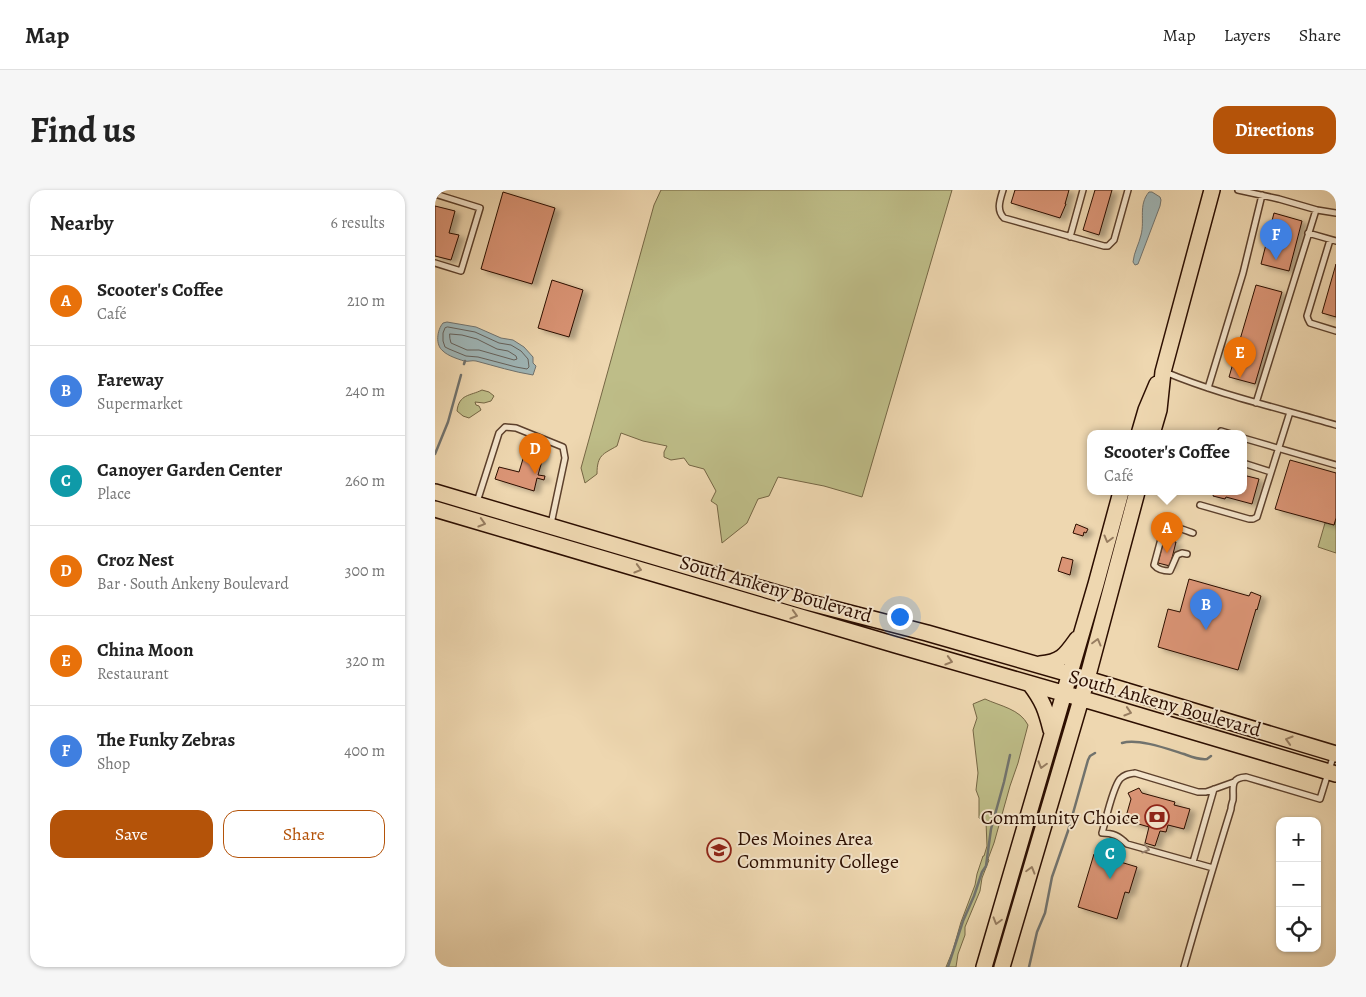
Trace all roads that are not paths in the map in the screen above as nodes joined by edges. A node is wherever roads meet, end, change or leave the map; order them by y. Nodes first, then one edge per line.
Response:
1 (1003, 190) edge
2 (1083, 190) edge
3 (1128, 190) edge
4 (1213, 190) edge
5 (1238, 190) edge
6 (1253, 192) edge
7 (435, 194) edge
8 (1262, 195) junction
9 (1315, 210) junction
10 (1336, 214) edge
11 (1308, 234) junction
12 (1070, 237) junction
13 (1330, 240) junction
14 (1336, 242) edge
15 (435, 264) edge
16 (1336, 331) edge
17 (1163, 372) junction
18 (1208, 388) junction
19 (1256, 402) junction
20 (1290, 412) junction
21 (1336, 425) edge
22 (1140, 430) edge
23 (1153, 430) edge
24 (1247, 439) edge
25 (1278, 448) junction
26 (1247, 464) edge
27 (1336, 464) edge
28 (1271, 472) junction
29 (435, 492) edge
30 (1120, 495) edge
31 (1136, 495) edge
32 (477, 504) junction
33 (1200, 505) dead end
34 (435, 509) edge
35 (551, 526) junction
36 (1193, 533) dead end
37 (582, 536) junction
38 (577, 551) junction
39 (1187, 554) dead end
40 (1082, 632) junction
41 (1036, 664) junction
42 (1030, 684) junction
43 (1066, 684) junction
44 (1084, 689) junction
45 (1052, 732) junction
46 (1335, 752) edge
47 (1332, 773) edge
48 (1234, 782) junction
49 (1214, 789) junction
50 (1193, 862) junction
51 (1213, 868) junction
52 (984, 967) edge
53 (1002, 967) edge
54 (1184, 967) edge

1 - 12 lane
2 - 12 lane
3 - 12 lane
4 - 17 main road
5 - 6 lane
6 - 8 lane
7 - 15 lane
8 - 9 lane
8 - 18 lane
9 - 10 lane
9 - 11 lane
11 - 13 lane
11 - 19 lane
13 - 14 lane
13 - 16 lane
17 - 18 lane
17 - 22 main road
17 - 23 main road
18 - 19 lane
19 - 20 lane
20 - 21 lane
20 - 25 lane
24 - 25 lane
25 - 27 lane
25 - 28 lane
26 - 28 lane
28 - 33 lane
29 - 32 main road, South Ankeny Boulevard
30 -> 40 main road
44 -> 31 main road
32 - 35 main road, South Ankeny Boulevard
32 - 35 lane
34 -> 38 main road, South Ankeny Boulevard
35 - 37 main road, South Ankeny Boulevard
36 - 39 lane
37 - 38 main road
37 - 41 main road, South Ankeny Boulevard
38 -> 42 main road, South Ankeny Boulevard
40 - 41 main road
40 - 43 main road
41 - 43 main road, South Ankeny Boulevard
42 - 43 main road, South Ankeny Boulevard
42 - 45 main road
43 - 44 main road, South Ankeny Boulevard
43 - 44 main road, South Ankeny Boulevard
43 - 45 main road
46 -> 44 main road, South Ankeny Boulevard
44 -> 47 main road, South Ankeny Boulevard
53 -> 44 main road
45 -> 52 main road
46 - 47 lane
47 - 48 lane
48 - 49 lane
48 - 51 lane
49 - 50 lane
49 -> 50 lane
50 - 51 lane
51 - 54 lane

